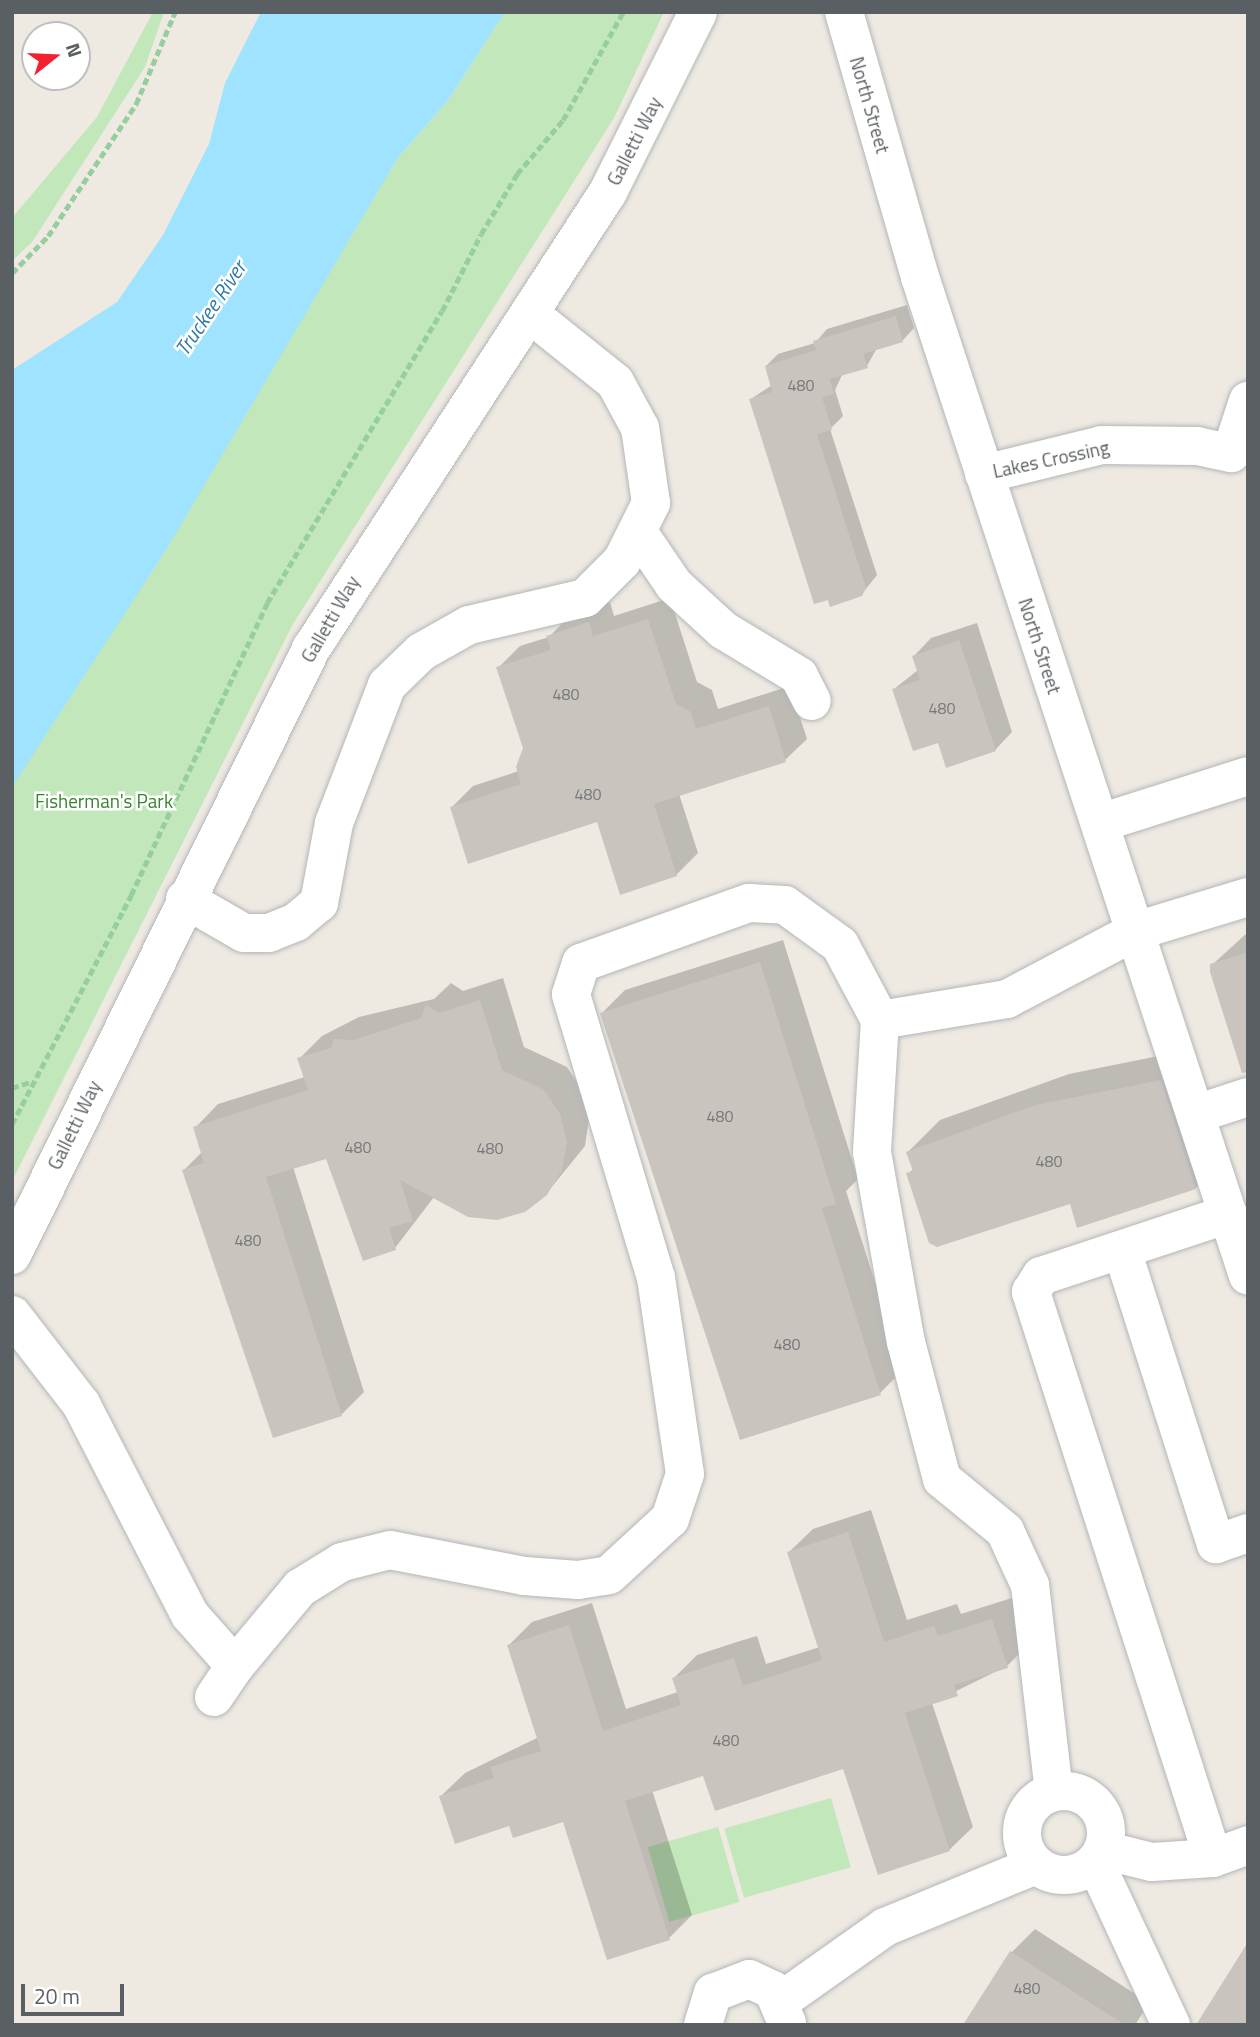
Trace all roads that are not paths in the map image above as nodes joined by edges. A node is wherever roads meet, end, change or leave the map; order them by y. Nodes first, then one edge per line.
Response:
1 (698, 12) edge
2 (844, 12) edge
3 (529, 313) junction
4 (1248, 401) edge
5 (984, 474) junction
6 (638, 532) junction
7 (811, 701) dead end
8 (1248, 776) edge
9 (1100, 823) junction
10 (1248, 897) edge
11 (185, 899) junction
12 (1136, 931) junction
13 (880, 1020) junction
14 (1248, 1097) edge
15 (1196, 1114) junction
16 (1228, 1214) junction
17 (1122, 1250) junction
18 (12, 1255) edge
19 (1248, 1276) edge
20 (12, 1315) edge
21 (1248, 1533) edge
22 (1054, 1792) junction
23 (1231, 1851) edge
24 (1099, 1856) junction
25 (1037, 1865) junction
26 (784, 2012) edge
27 (703, 2025) edge
28 (1171, 2025) edge

1 - 3 street, Galletti Way
2 - 5 street, North Street
3 - 6 street
3 - 11 street, Galletti Way
4 - 5 street, Lakes Crossing
5 - 9 street, North Street
6 - 7 street
6 - 11 street
8 - 9 street
9 - 12 street, North Street
10 - 12 street
11 - 18 street, Galletti Way
12 - 13 street
12 - 15 street, North Street
13 - 20 street
13 - 22 street
14 - 15 street
15 - 16 street, North Street
16 - 17 street
16 - 19 street, North Street
17 - 21 street
17 - 23 street
22 - 24 street
22 - 25 street
23 - 24 street
24 - 25 street
24 - 28 street
25 - 26 street
26 - 27 street

